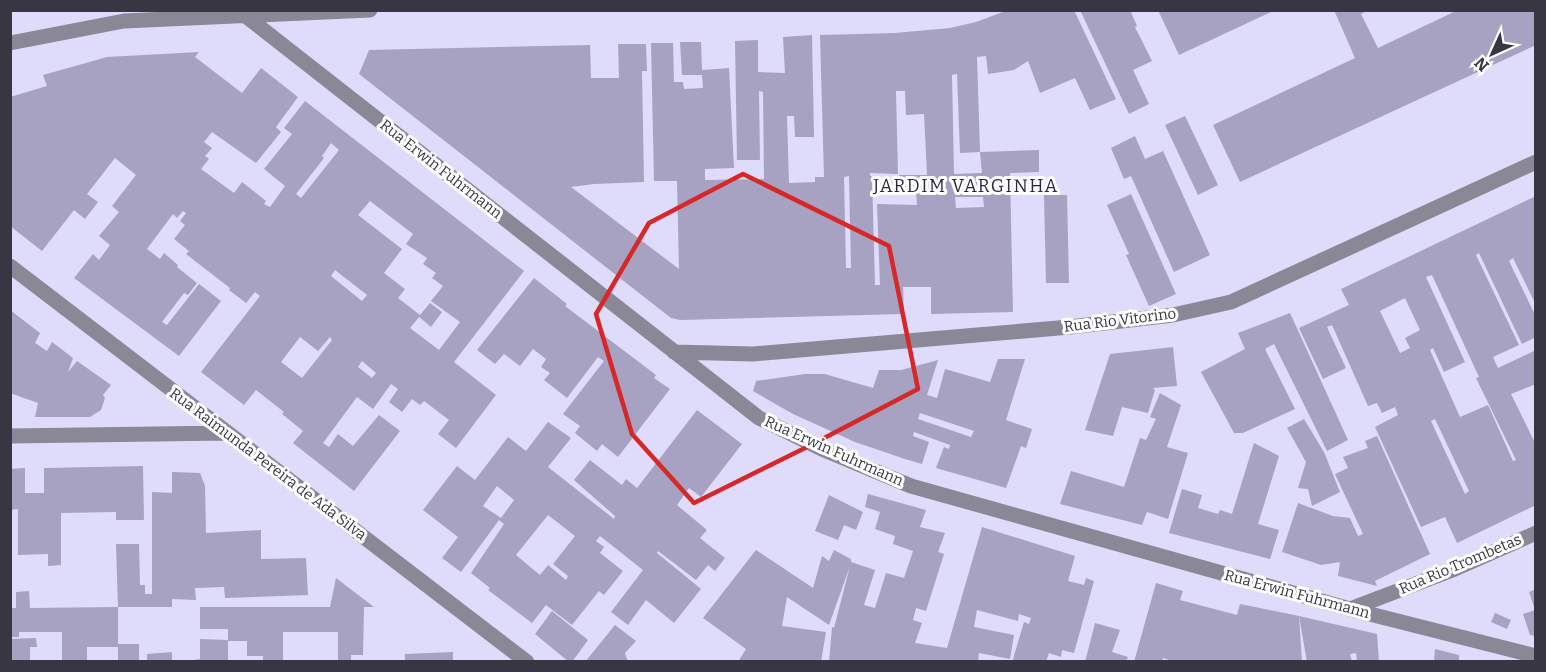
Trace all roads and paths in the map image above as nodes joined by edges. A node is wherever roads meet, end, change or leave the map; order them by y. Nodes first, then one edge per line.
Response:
1 (370, 10) edge
2 (247, 17) junction
3 (10, 43) edge
4 (1536, 162) edge
5 (10, 266) edge
6 (674, 352) junction
7 (228, 433) junction
8 (10, 436) edge
9 (1536, 533) edge
10 (1350, 609) junction
11 (1536, 656) edge
12 (527, 662) edge

1 - 2 street
2 - 3 street
2 - 6 street, Rua Erwin Fuhrmann
4 - 6 street, Rua Rio Vitorino
5 - 7 street, Rua Raimunda Pereira de Ada Silva
6 - 10 street, Rua Erwin Fuhrmann
7 - 8 street
7 - 12 street, Rua Raimunda Pereira de Ada Silva
9 - 10 street, Rua Rio Trombetas
10 - 11 street, Rua Erwin Fuhrmann

